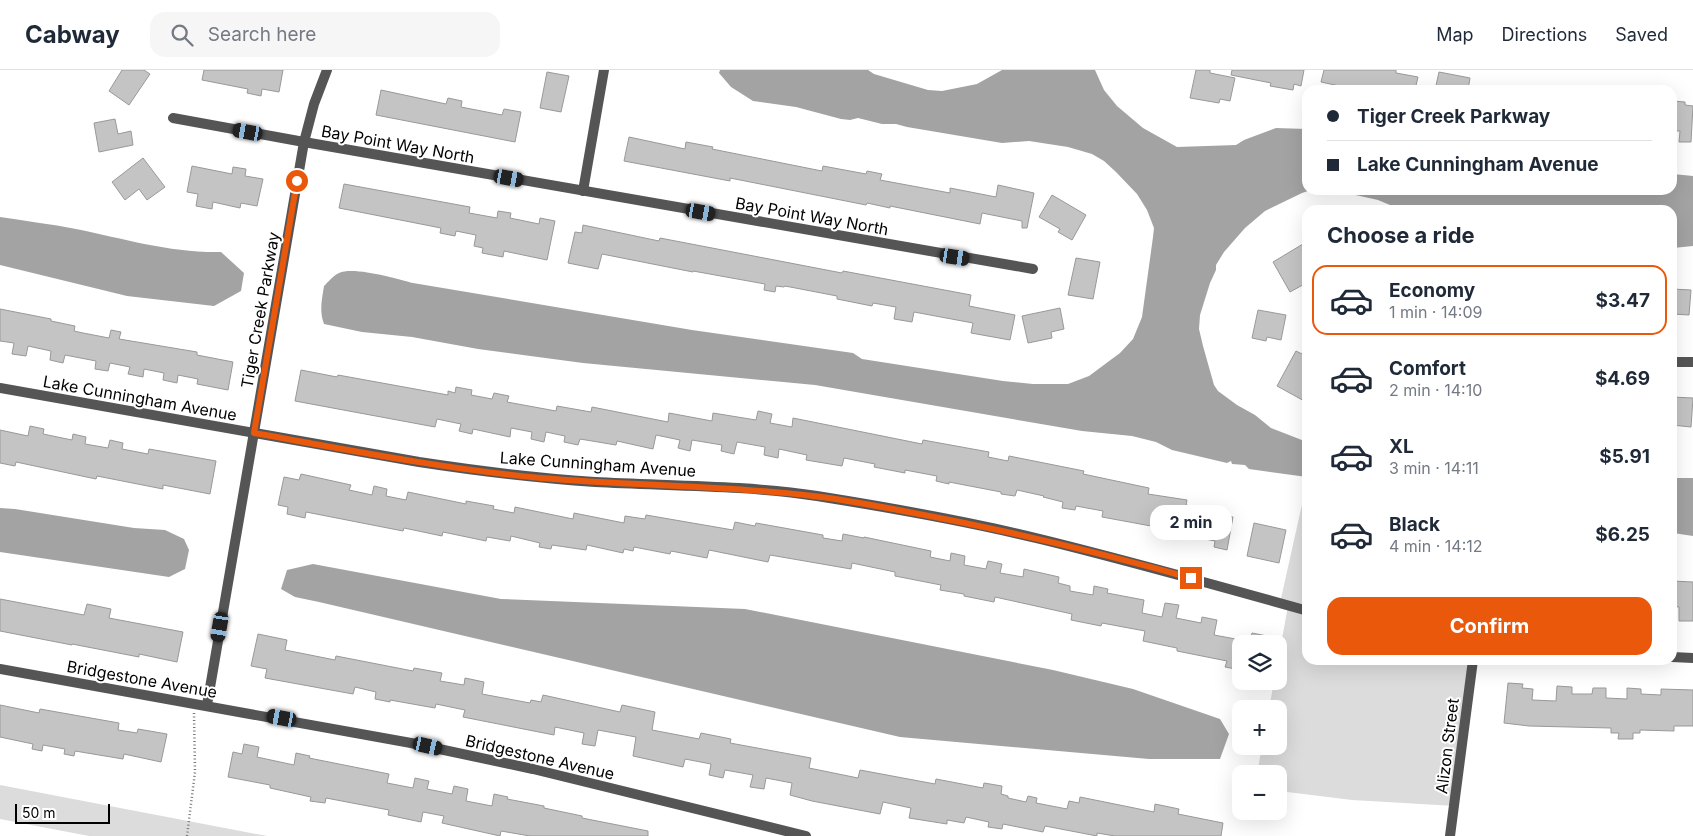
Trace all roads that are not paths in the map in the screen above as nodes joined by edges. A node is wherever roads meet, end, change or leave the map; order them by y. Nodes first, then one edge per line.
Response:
1 (327, 70) edge
2 (604, 70) edge
3 (173, 118) dead end
4 (304, 142) junction
5 (583, 191) junction
6 (1033, 269) dead end
7 (1677, 362) edge
8 (1693, 362) edge
9 (0, 388) edge
10 (254, 433) junction
11 (1302, 609) edge
12 (1677, 657) edge
13 (1693, 658) edge
14 (1472, 665) edge
15 (0, 669) edge
16 (206, 705) junction
17 (806, 836) edge
18 (1450, 836) edge

1 - 4 street, Tiger Creek Parkway
2 - 5 street
3 - 4 street, Bay Point Way North
4 - 5 street, Bay Point Way North
4 - 10 street, Tiger Creek Parkway
5 - 6 street, Bay Point Way North
7 - 8 street
9 - 10 street, Lake Cunningham Avenue
10 - 11 street, Lake Cunningham Avenue
10 - 16 street, Tiger Creek Parkway
12 - 13 street
14 - 18 street, Alizon Street
15 - 16 street, Bridgestone Avenue
16 - 17 street, Bridgestone Avenue

